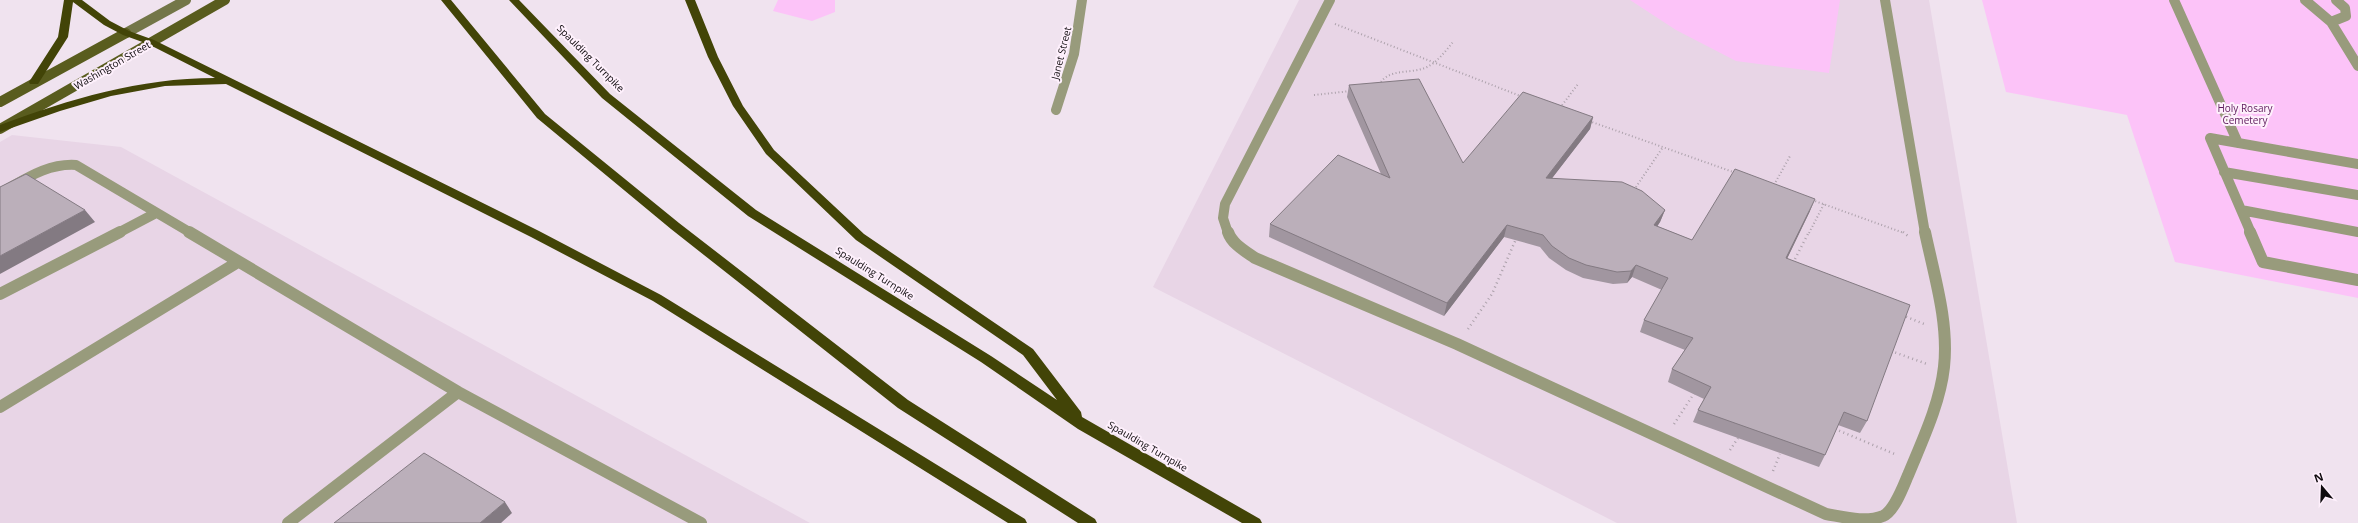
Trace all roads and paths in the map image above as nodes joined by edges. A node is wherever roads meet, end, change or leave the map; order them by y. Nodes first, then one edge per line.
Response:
1 (69, 0) edge
2 (76, 0) edge
3 (186, 0) edge
4 (225, 0) edge
5 (446, 0) edge
6 (514, 0) edge
7 (690, 0) edge
8 (1082, 0) edge
9 (1330, 0) edge
10 (1885, 0) edge
11 (2174, 0) edge
12 (2305, 0) edge
13 (2336, 0) edge
14 (1321, 18) junction
15 (2331, 22) junction
16 (126, 33) junction
17 (1454, 41) dead end
18 (151, 42) junction
19 (1431, 63) junction
20 (2358, 66) edge
21 (230, 81) junction
22 (34, 82) junction
23 (1578, 84) dead end
24 (1378, 88) edge
25 (1356, 90) edge
26 (1314, 94) dead end
27 (1528, 99) edge
28 (0, 102) edge
29 (1056, 110) dead end
30 (1565, 113) edge
31 (1588, 121) edge
32 (0, 129) edge
33 (2238, 143) junction
34 (1663, 147) junction
35 (1790, 156) dead end
36 (2358, 164) edge
37 (2224, 172) junction
38 (1744, 176) edge
39 (1766, 184) edge
40 (1773, 186) junction
41 (1781, 189) edge
42 (1771, 191) edge
43 (1632, 192) edge
44 (0, 193) edge
45 (2358, 195) edge
46 (1810, 199) edge
47 (1824, 204) junction
48 (2241, 210) junction
49 (156, 213) junction
50 (2358, 232) edge
51 (1517, 237) edge
52 (1912, 239) dead end
53 (238, 262) junction
54 (1792, 264) edge
55 (2358, 280) edge
56 (0, 294) edge
57 (1896, 313) edge
58 (1923, 316) dead end
59 (1924, 324) junction
60 (1925, 331) dead end
61 (1457, 344) junction
62 (1890, 351) edge
63 (1928, 358) dead end
64 (1698, 387) edge
65 (458, 392) junction
66 (0, 407) edge
67 (1083, 425) junction
68 (1835, 429) edge
69 (1665, 438) junction
70 (1914, 462) junction
71 (288, 523) edge
72 (700, 523) edge
73 (1020, 523) edge
74 (1090, 523) edge
75 (1255, 523) edge

1 - 22 highway
2 - 16 highway
3 - 16 main road, Washington Street
4 - 18 main road, Washington Street
5 - 74 highway
6 - 67 highway, Spaulding Turnpike
7 - 67 highway
8 - 29 street, Janet Street
9 - 14 street
10 - 70 street
11 - 33 street
12 - 15 street
13 - 15 street
14 - 19 path
14 - 61 street
15 - 20 street
16 - 18 highway
16 - 22 main road, Washington Street
17 - 19 path
18 - 21 highway
18 - 32 main road, Washington Street
19 - 24 path
19 - 27 path
21 - 32 highway
21 - 73 highway
22 - 28 main road, Washington Street
23 - 30 path
25 - 26 path
31 - 34 path
33 - 36 street
33 - 37 street
34 - 38 path
34 - 43 path
35 - 40 path
37 - 45 street
37 - 48 street
39 - 40 path
40 - 41 path
40 - 42 path
44 - 49 street
46 - 47 path
47 - 52 path
47 - 54 path
48 - 50 street
48 - 55 street
49 - 53 street
49 - 56 street
51 - 61 path
53 - 65 street
53 - 66 street
57 - 59 path
58 - 59 path
59 - 60 path
61 - 69 street
62 - 63 path
64 - 69 path
65 - 71 street
65 - 72 street
67 - 75 highway, Spaulding Turnpike
68 - 70 path
69 - 70 street

